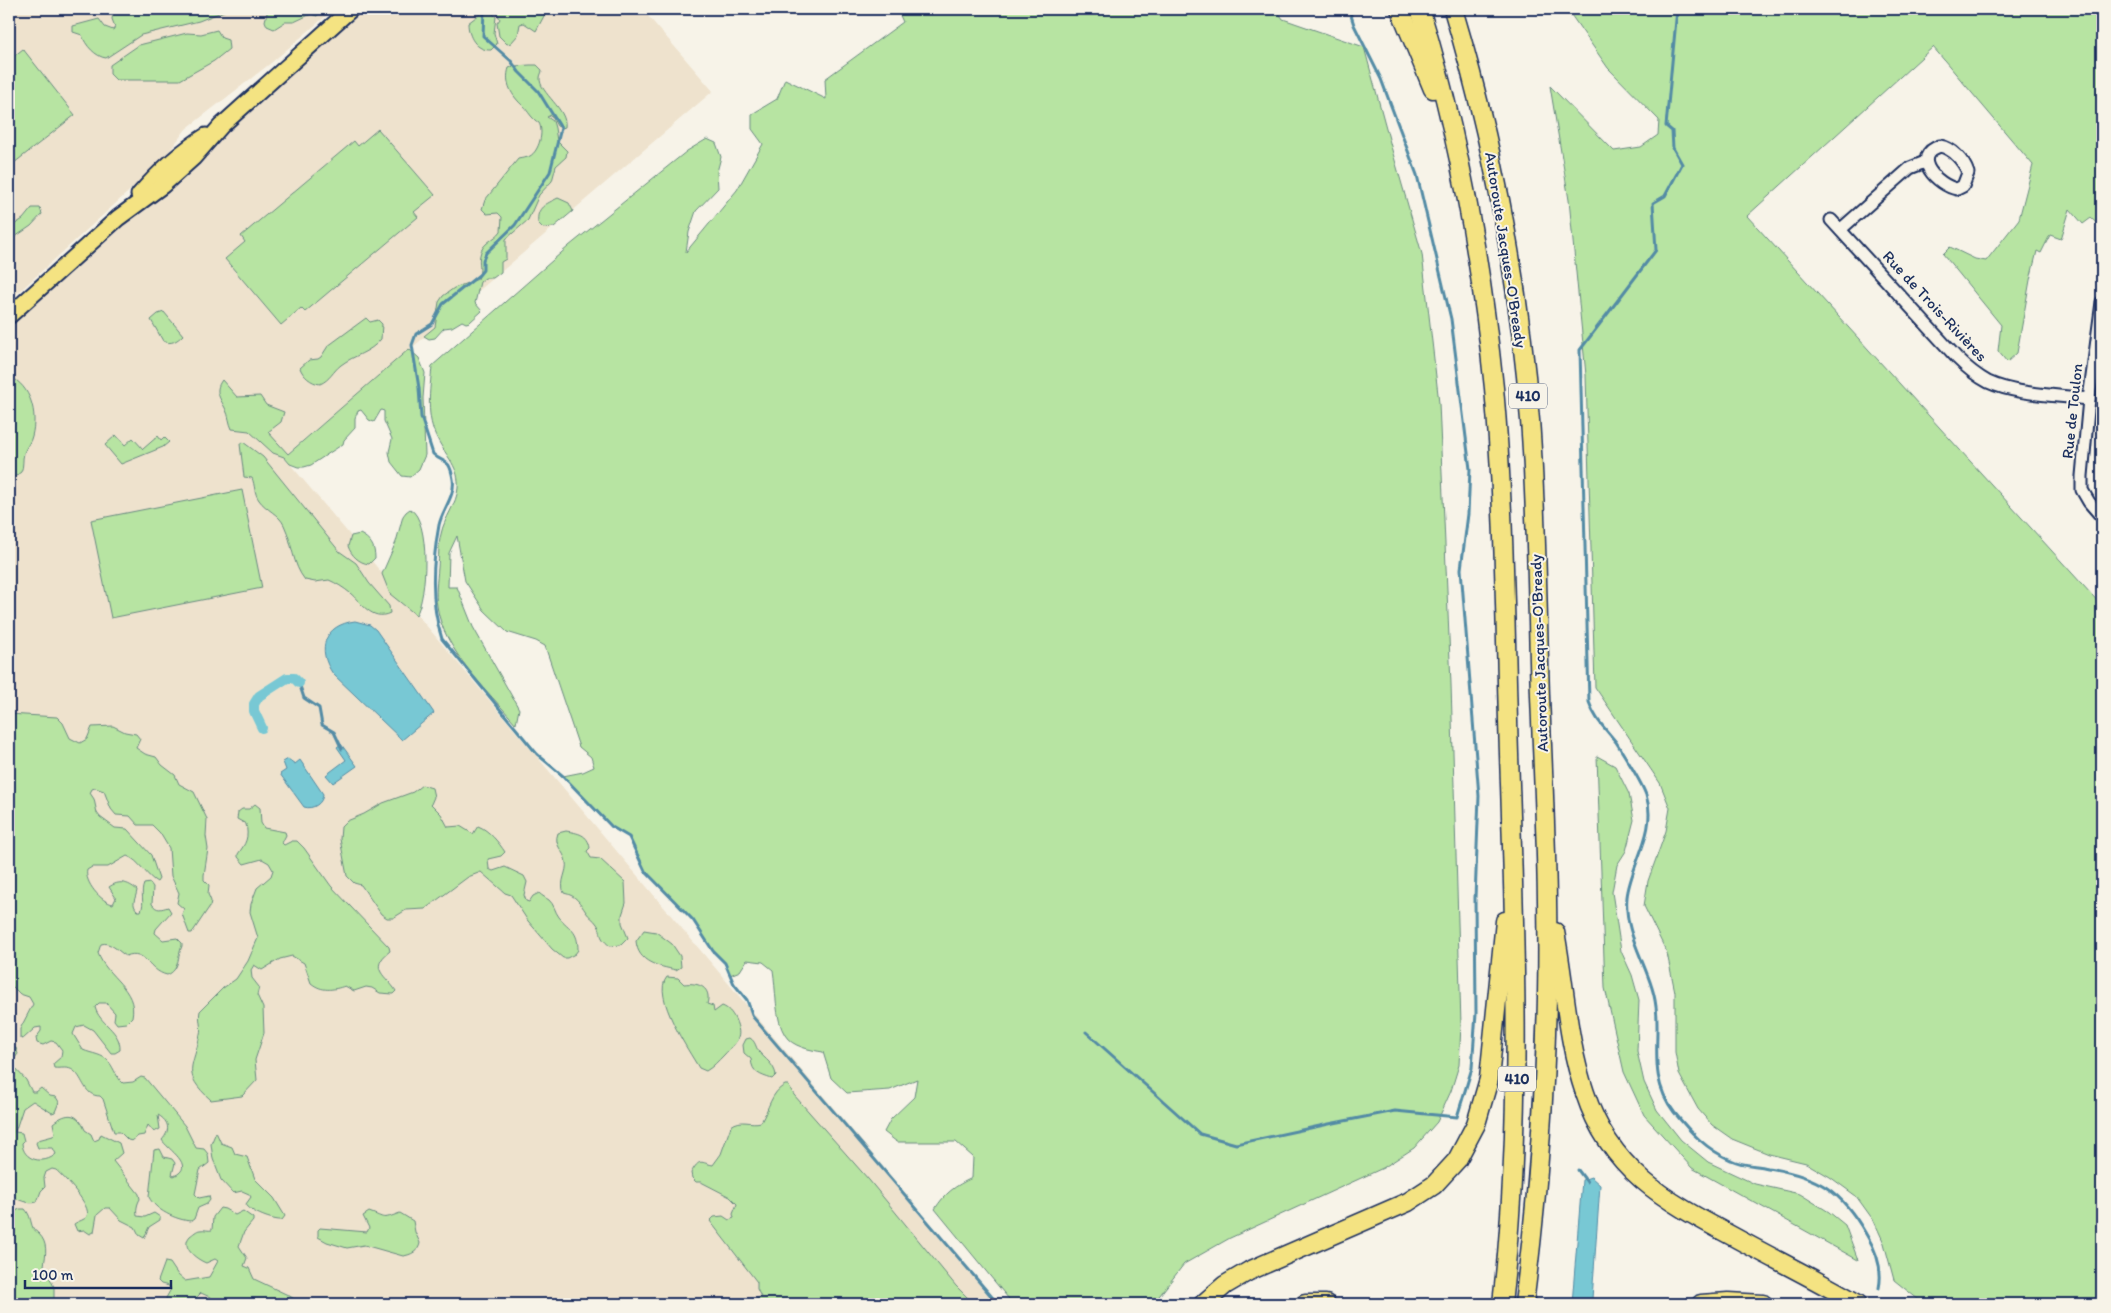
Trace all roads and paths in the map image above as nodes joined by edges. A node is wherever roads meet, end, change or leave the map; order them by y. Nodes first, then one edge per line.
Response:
1 (351, 9) edge
2 (1400, 9) edge
3 (1420, 9) edge
4 (1453, 9) edge
5 (1456, 145) junction
6 (1925, 162) dead end
7 (1832, 220) dead end
8 (1841, 229) junction
9 (2102, 302) edge
10 (9, 316) edge
11 (2089, 399) junction
12 (2102, 517) edge
13 (1512, 853) junction
14 (1546, 885) junction
15 (1203, 1304) edge
16 (1305, 1304) edge
17 (1326, 1304) edge
18 (1502, 1304) edge
19 (1524, 1304) edge
20 (1701, 1304) edge
21 (1762, 1304) edge
22 (1858, 1304) edge

1 - 10 main road
2 - 5 highway
3 - 5 highway, Autoroute Jacques-O'Bready / 410
4 - 14 highway, Autoroute Jacques-O'Bready / 410
5 - 13 highway, Autoroute Jacques-O'Bready / 410
6 - 8 street
7 - 8 street, Rue de Trois-Rivières
8 - 11 street, Rue de Trois-Rivières
9 - 11 street, Rue de Toulon
11 - 12 street, Rue de Toulon
13 - 15 highway
13 - 18 highway, Autoroute Jacques-O'Bready / 410
14 - 19 highway, Autoroute Jacques-O'Bready / 410
14 - 22 highway
16 - 17 highway
20 - 21 highway

